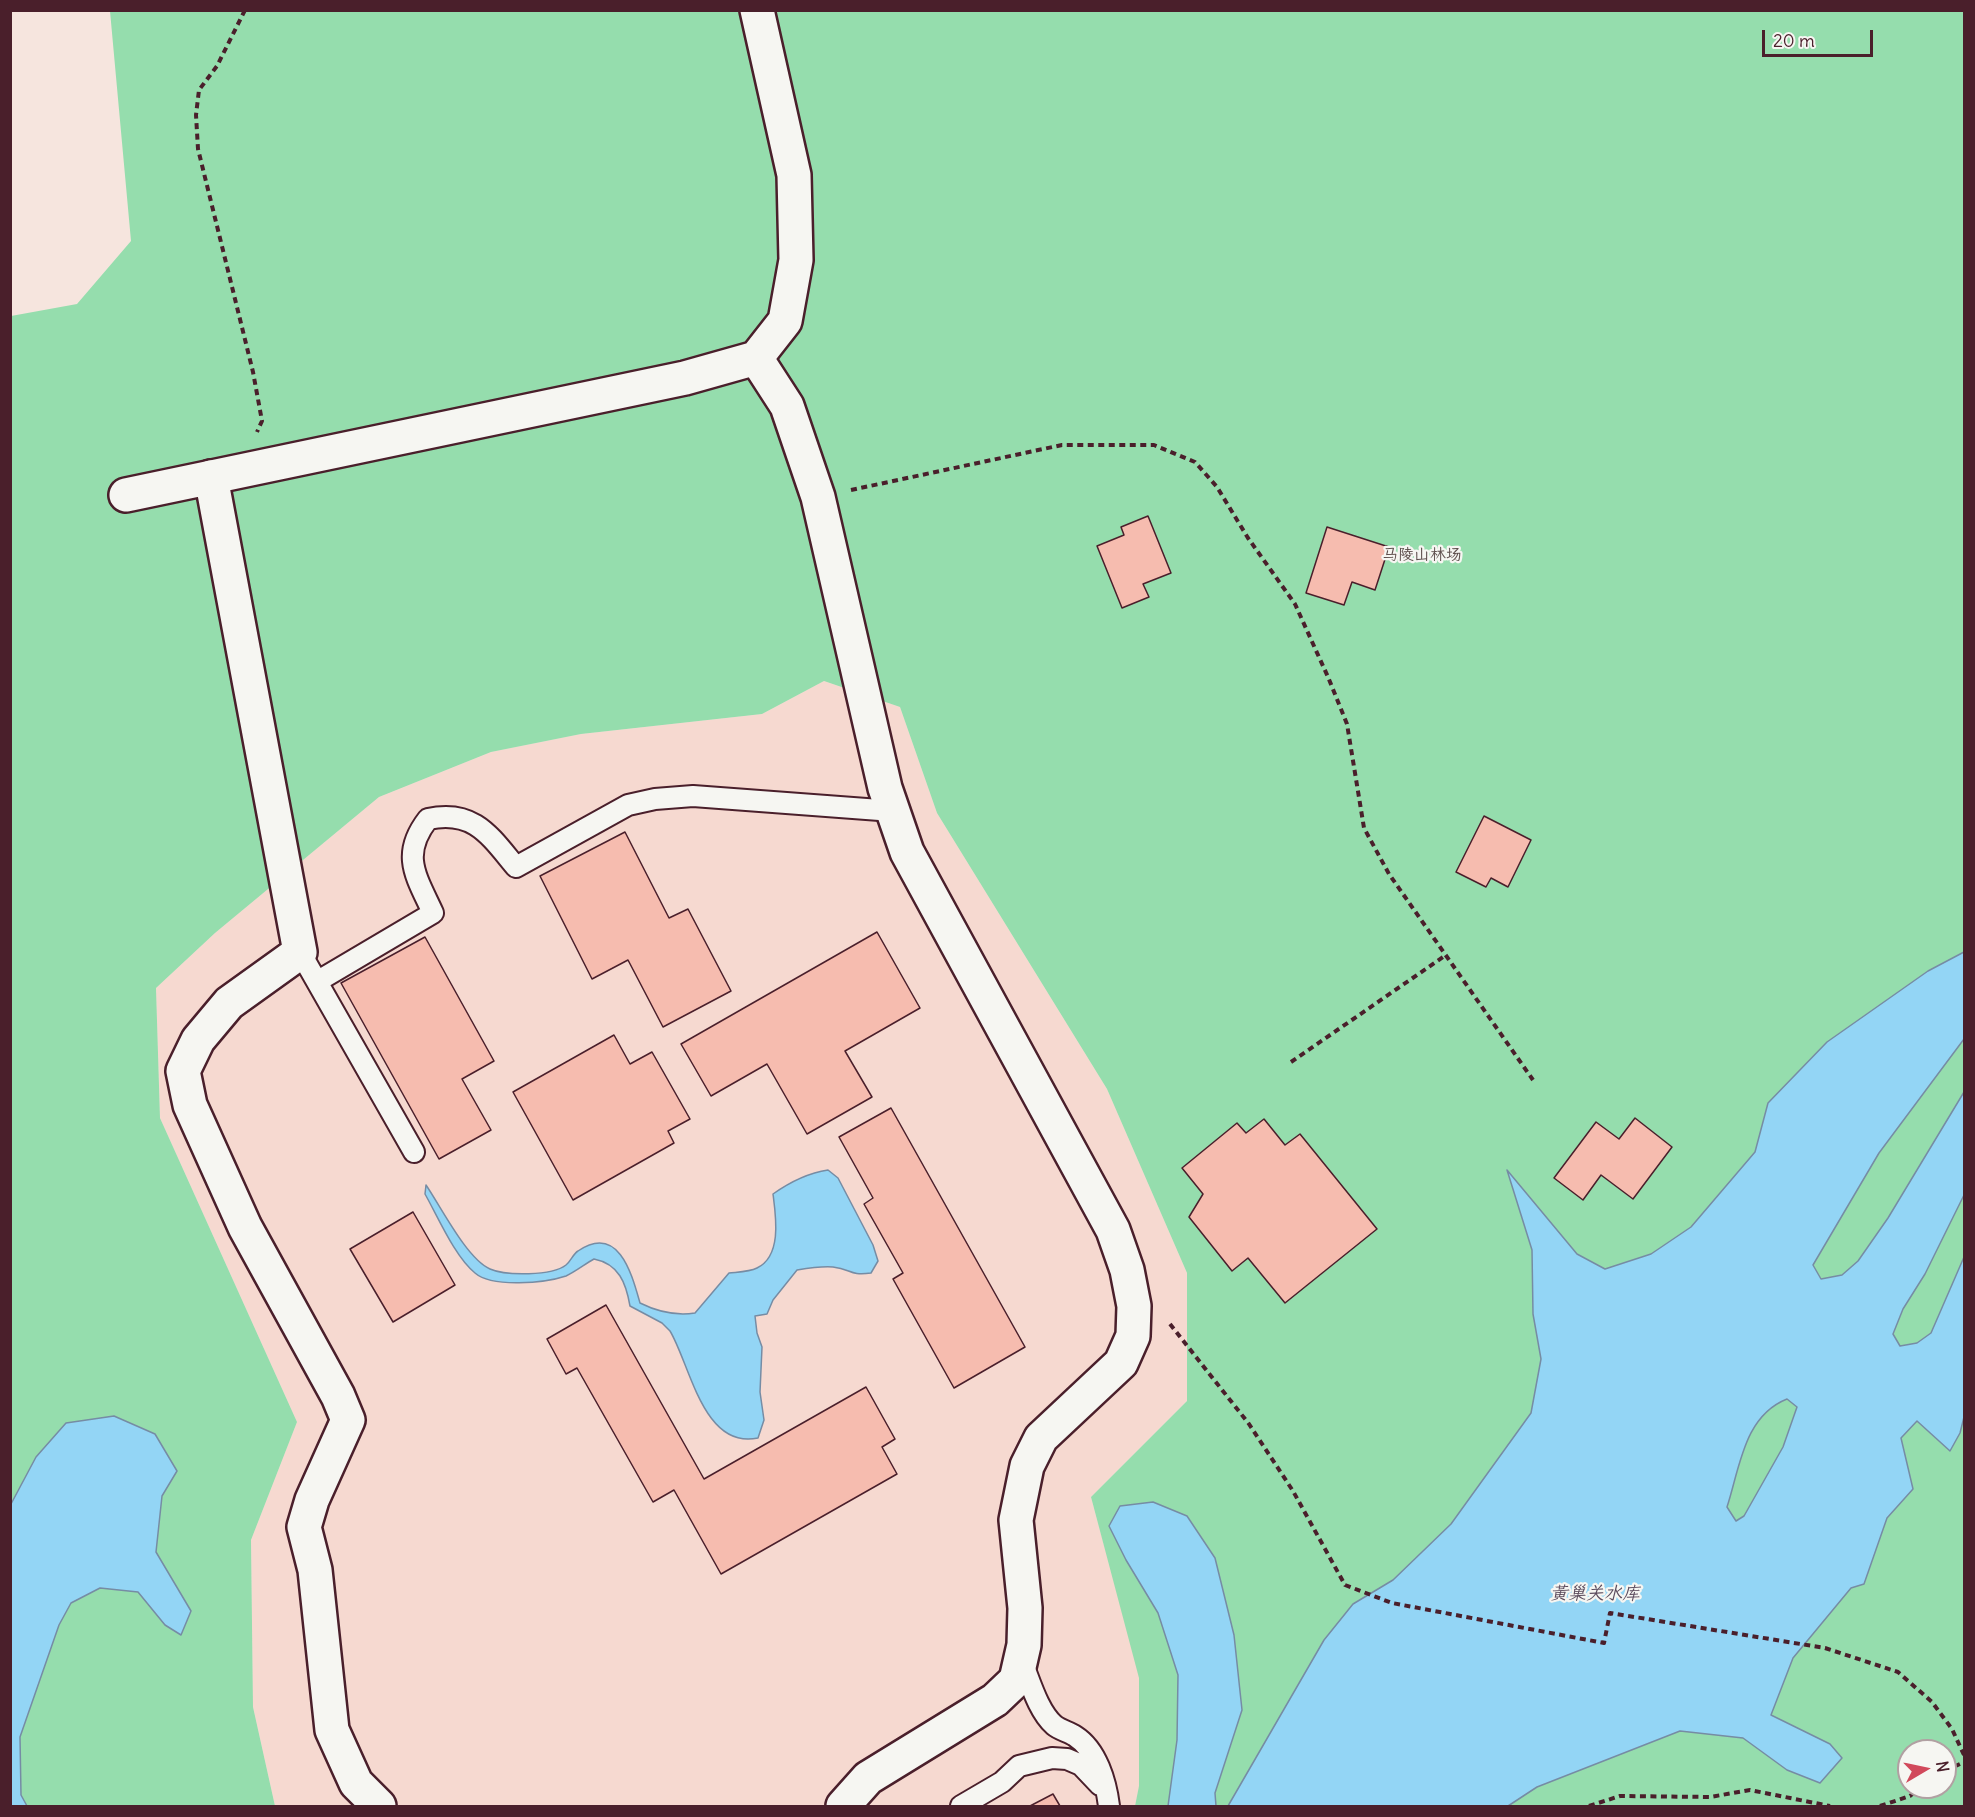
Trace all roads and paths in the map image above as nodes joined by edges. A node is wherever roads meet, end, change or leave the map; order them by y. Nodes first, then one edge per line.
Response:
1 (245, 10) edge
2 (757, 10) edge
3 (756, 358) junction
4 (226, 474) junction
5 (126, 495) dead end
6 (818, 497) junction
7 (893, 811) junction
8 (300, 952) junction
9 (1446, 955) junction
10 (318, 981) junction
11 (1292, 1062) dead end
12 (1533, 1080) dead end
13 (414, 1152) dead end
14 (1163, 1315) dead end
15 (1021, 1660) junction
16 (1965, 1755) edge
17 (1901, 1799) edge
18 (1108, 1800) edge
19 (379, 1806) edge
20 (843, 1806) edge
21 (961, 1806) edge
22 (1589, 1806) edge
23 (1830, 1806) edge
24 (1880, 1806) edge

1 - 4 path
2 - 3 street
3 - 4 street
3 - 6 street
4 - 5 street
4 - 8 street
6 - 7 street
6 - 9 path
7 - 10 lane
7 - 15 street
8 - 10 lane
8 - 19 street
9 - 11 path
9 - 12 path
10 - 13 lane
14 - 16 path
15 - 18 lane
15 - 20 street
17 - 24 path
18 - 21 lane
22 - 23 path

